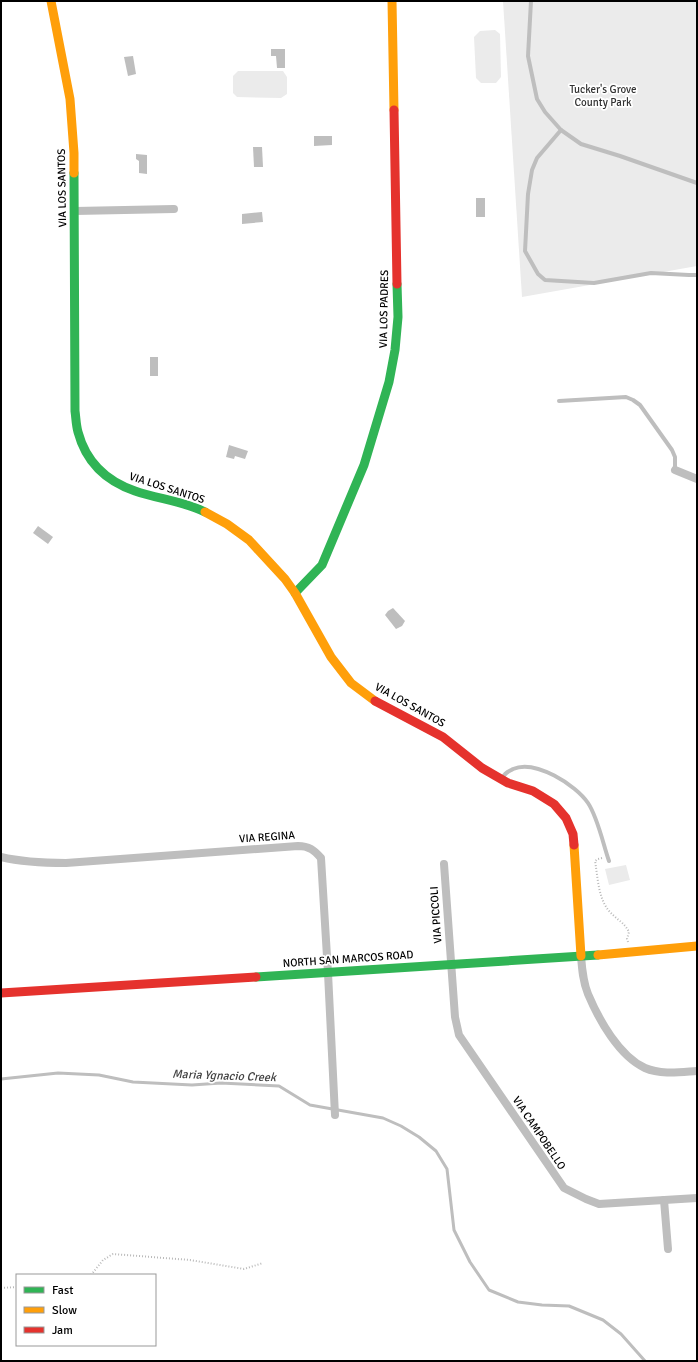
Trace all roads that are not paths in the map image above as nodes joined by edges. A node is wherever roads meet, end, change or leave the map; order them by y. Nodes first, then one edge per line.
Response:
1 (50, 1) edge
2 (392, 1) edge
3 (531, 1) edge
4 (561, 130) junction
5 (697, 183) edge
6 (174, 209) dead end
7 (75, 211) junction
8 (697, 275) edge
9 (559, 402) dead end
10 (675, 470) joint
11 (697, 479) edge
12 (295, 593) junction
13 (502, 779) junction
14 (1, 857) edge
15 (609, 861) dead end
16 (444, 864) dead end
17 (697, 946) edge
18 (580, 956) junction
19 (451, 965) junction
20 (328, 973) junction
21 (1, 992) edge
22 (697, 1071) edge
23 (334, 1115) dead end
24 (697, 1198) edge
25 (664, 1200) junction
26 (668, 1249) dead end

1 - 7 street, VIA LOS SANTOS
2 - 12 street, VIA LOS PADRES
3 - 4 lane
4 - 5 lane
4 - 8 lane
6 - 7 street
7 - 12 street, VIA LOS SANTOS
9 - 10 lane
10 - 11 street
12 - 13 street, VIA LOS SANTOS
13 - 15 lane
13 - 18 street, VIA LOS SANTOS
14 - 20 street, VIA REGINA
16 - 19 street, VIA PICCOLI
17 - 18 street, NORTH SAN MARCOS ROAD
18 - 19 street, NORTH SAN MARCOS ROAD
18 - 22 street
19 - 20 street, NORTH SAN MARCOS ROAD
19 - 25 street, VIA CAMPOBELLO
20 - 21 street, NORTH SAN MARCOS ROAD
20 - 23 street, VIA REGINA
24 - 25 street, VIA CAMPOBELLO
25 - 26 street

